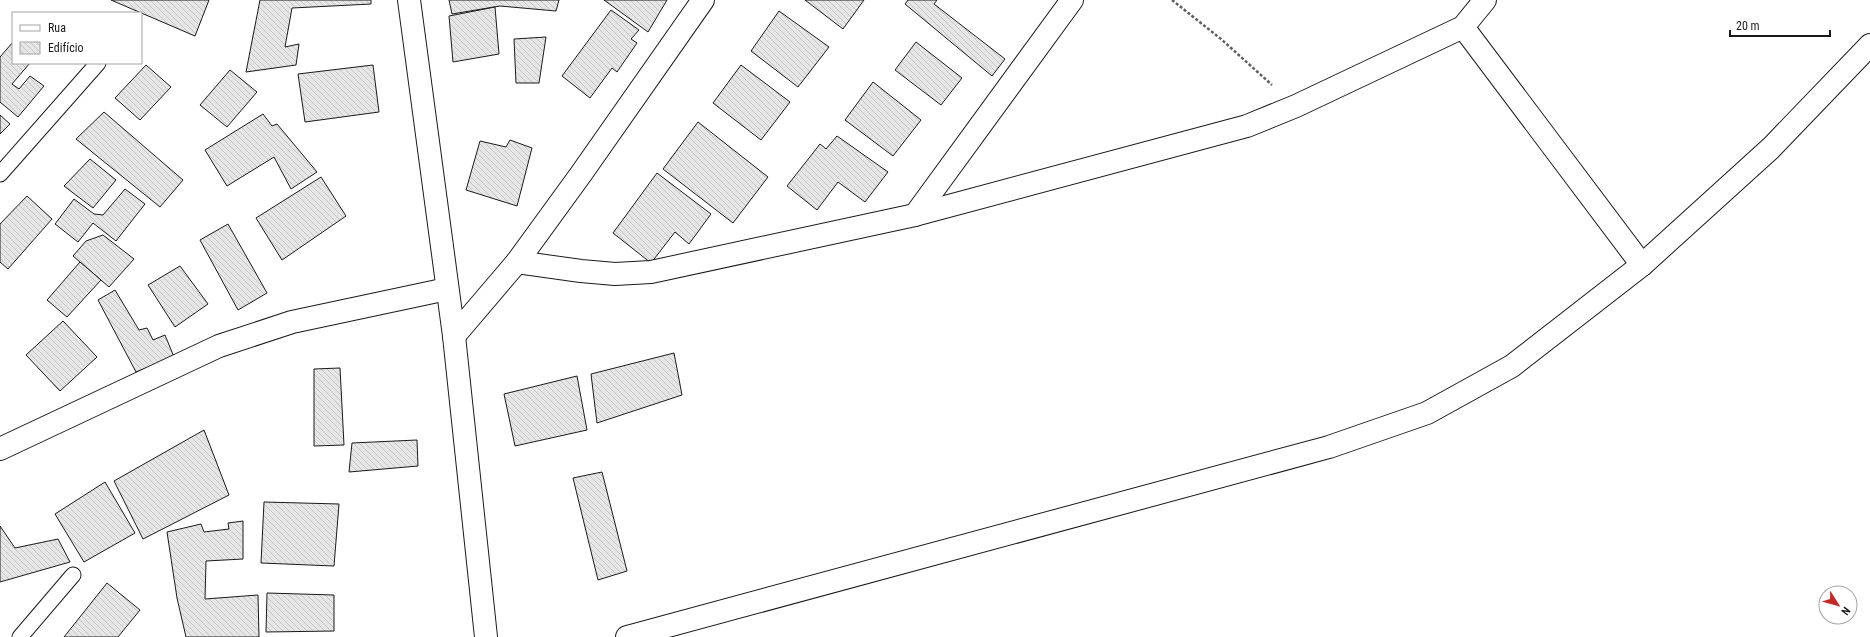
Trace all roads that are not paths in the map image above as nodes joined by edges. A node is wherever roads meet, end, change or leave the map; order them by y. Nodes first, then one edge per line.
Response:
1 (409, 0) edge
2 (703, 0) edge
3 (1072, 0) edge
4 (1485, 0) edge
5 (1463, 27) junction
6 (1870, 45) edge
7 (97, 64) edge
8 (0, 174) edge
9 (915, 215) junction
10 (517, 262) junction
11 (1642, 264) junction
12 (448, 289) junction
13 (454, 336) junction
14 (0, 449) edge
15 (73, 575) dead end
16 (20, 637) edge
17 (486, 637) edge
18 (627, 637) edge

1 - 12 street
2 - 10 street
3 - 9 street
4 - 5 street
5 - 9 street
5 - 11 street
6 - 11 street
7 - 8 lane
9 - 10 street
10 - 13 street
11 - 18 street
12 - 13 street
12 - 14 street
13 - 17 street
15 - 16 lane

